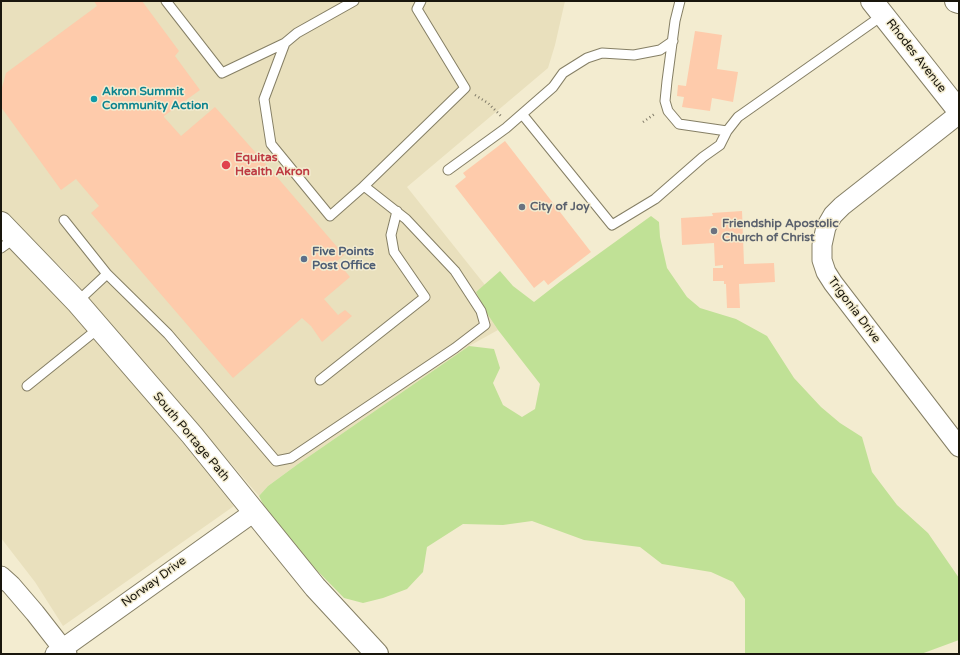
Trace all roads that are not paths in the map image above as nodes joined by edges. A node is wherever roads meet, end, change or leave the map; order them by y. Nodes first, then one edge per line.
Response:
1 (166, 1) edge
2 (354, 1) edge
3 (421, 1) edge
4 (680, 1) edge
5 (956, 1) edge
6 (959, 2) edge
7 (878, 8) edge
8 (673, 41) junction
9 (285, 43) junction
10 (959, 111) edge
11 (522, 114) junction
12 (959, 114) edge
13 (728, 131) junction
14 (448, 170) dead end
15 (364, 186) junction
16 (397, 211) junction
17 (64, 220) dead end
18 (6, 236) edge
19 (107, 274) junction
20 (77, 302) junction
21 (99, 328) junction
22 (320, 380) dead end
23 (27, 386) dead end
24 (959, 447) edge
25 (254, 512) junction
26 (1, 576) edge
27 (62, 652) edge
28 (377, 654) edge

1 - 9 lane
2 - 9 lane
3 - 15 lane
4 - 8 lane
5 - 6 street
7 - 10 street, Rhodes Avenue
7 - 13 lane
8 - 11 lane
8 - 13 lane
9 - 15 lane
11 - 13 lane
11 - 14 lane
12 - 24 street, Trigonia Drive
15 - 16 lane
16 - 19 lane
16 - 22 lane
17 - 19 lane
18 - 20 street, South Portage Path
19 - 20 lane
20 - 21 street, South Portage Path
21 - 23 lane
21 - 25 street, South Portage Path
25 - 27 street, Norway Drive
25 - 28 street, South Portage Path
26 - 27 street

